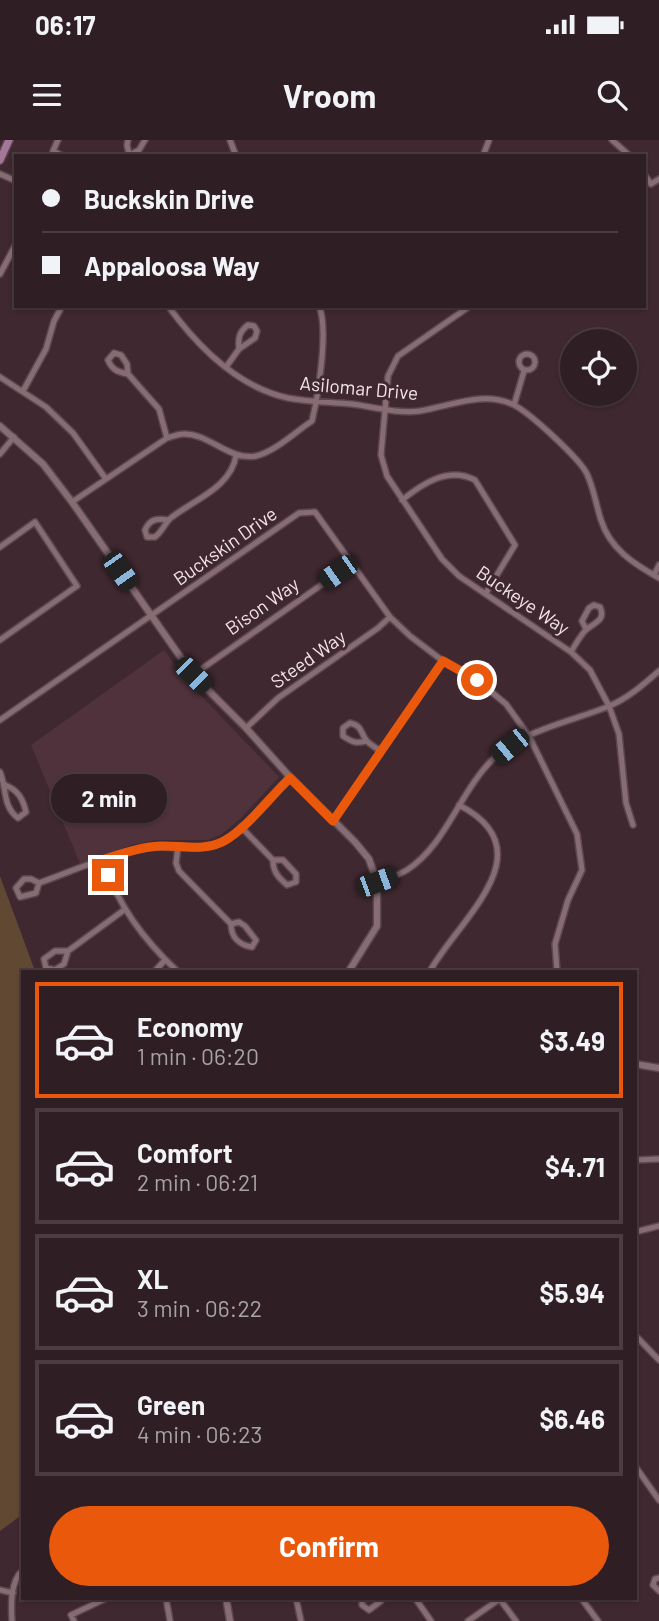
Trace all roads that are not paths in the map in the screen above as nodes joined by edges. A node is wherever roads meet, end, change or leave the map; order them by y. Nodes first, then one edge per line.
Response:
1 (9, 140) edge
2 (58, 140) edge
3 (145, 140) edge
4 (612, 140) edge
5 (59, 154) edge
6 (130, 154) edge
7 (628, 154) edge
8 (0, 160) edge
9 (646, 177) edge
10 (659, 178) edge
11 (14, 248) edge
12 (0, 274) edge
13 (61, 308) edge
14 (170, 308) edge
15 (320, 308) edge
16 (467, 308) edge
17 (239, 349) junction
18 (226, 367) junction
19 (524, 371) dead end
20 (128, 373) dead end
21 (0, 377) edge
22 (23, 391) junction
23 (317, 402) junction
24 (514, 405) junction
25 (384, 408) junction
26 (0, 426) edge
27 (14, 437) junction
28 (167, 438) junction
29 (0, 454) edge
30 (236, 455) junction
31 (106, 479) junction
32 (402, 500) junction
33 (72, 502) junction
34 (168, 520) junction
35 (0, 547) edge
36 (351, 564) junction
37 (659, 565) edge
38 (656, 577) edge
39 (486, 593) junction
40 (151, 617) junction
41 (390, 617) junction
42 (586, 629) junction
43 (0, 640) edge
44 (571, 652) junction
45 (443, 661) junction
46 (659, 671) edge
47 (193, 675) junction
48 (609, 706) junction
49 (0, 720) edge
50 (246, 728) junction
51 (529, 736) junction
52 (366, 741) junction
53 (381, 751) junction
54 (0, 772) edge
55 (290, 778) junction
56 (5, 785) junction
57 (459, 805) junction
58 (333, 821) junction
59 (633, 825) dead end
60 (241, 827) junction
61 (178, 847) junction
62 (102, 860) junction
63 (273, 860) junction
64 (377, 882) junction
65 (38, 883) dead end
66 (124, 910) junction
67 (231, 924) junction
68 (68, 950) junction
69 (165, 960) junction
70 (156, 970) edge
71 (176, 970) edge
72 (350, 970) edge
73 (431, 970) edge
74 (557, 970) edge
75 (637, 1064) edge
76 (659, 1068) edge
77 (659, 1159) edge
78 (637, 1160) edge
79 (659, 1226) edge
80 (637, 1232) edge
81 (637, 1337) edge
82 (659, 1360) edge
83 (637, 1469) edge
84 (659, 1500) edge
85 (21, 1572) edge
86 (659, 1578) edge
87 (0, 1590) edge
88 (659, 1591) edge
89 (13, 1593) junction
90 (103, 1600) edge
91 (166, 1600) edge
92 (226, 1600) edge
93 (296, 1600) edge
94 (363, 1600) edge
95 (381, 1600) edge
96 (416, 1600) edge
97 (497, 1600) edge
98 (501, 1600) edge
99 (582, 1600) edge
100 (0, 1602) edge
101 (11, 1603) junction
102 (12, 1621) edge
103 (74, 1621) edge
104 (170, 1621) edge
105 (230, 1621) edge
106 (301, 1621) edge
107 (431, 1621) edge
108 (468, 1621) edge
109 (516, 1621) edge
110 (598, 1621) edge

1 - 8 main road
2 - 5 street
3 - 6 street
4 - 7 street
9 - 10 street
11 - 12 street
13 - 22 street
14 - 18 street, Asilomar Drive
15 - 23 street
16 - 25 street, Buckeye Way
17 - 17 street
17 - 18 street
18 - 23 street, Asilomar Drive
19 - 24 street
20 - 28 street
21 - 22 street
22 - 31 street
23 - 25 street, Asilomar Drive
23 - 30 street
24 - 25 street, Asilomar Drive
24 - 38 street, Asilomar Drive
25 - 32 street, Buckeye Way
26 - 27 street
27 - 29 street
27 - 33 street
28 - 30 street
28 - 31 street
30 - 34 street
31 - 33 street
32 - 39 street, Buckeye Way
32 - 39 street
33 - 40 street
34 - 34 street
35 - 43 street
36 - 40 street, Buckskin Drive
36 - 41 street, Buckskin Drive
36 - 47 street, Bison Way
37 - 38 street
39 - 44 street, Buckeye Way
40 - 47 street
40 - 49 street, Buckskin Drive
41 - 45 street, Buckskin Drive
41 - 50 street, Steed Way
42 - 42 street
42 - 44 street
44 - 48 street, Buckeye Way
45 - 51 street, Buckskin Drive
45 - 53 street
46 - 48 street
47 - 50 street
48 - 51 street
48 - 59 street, Buckeye Way
50 - 55 street
51 - 57 street
51 - 74 street, Buckskin Drive
52 - 52 street
52 - 53 street
53 - 58 street
54 - 56 street
55 - 58 street
55 - 60 street
56 - 56 street
57 - 64 street
57 - 73 street
58 - 64 street
60 - 61 street
60 - 63 street
61 - 62 street
61 - 67 street
62 - 65 street
62 - 66 street
63 - 63 street
64 - 72 street
66 - 68 street
66 - 69 street
67 - 67 street
68 - 68 street
69 - 70 street
69 - 71 street
75 - 76 street
77 - 78 street
79 - 80 street
81 - 82 street
83 - 84 street
85 - 89 street
86 - 88 street
87 - 89 street
89 - 101 street
90 - 103 street
91 - 104 street
92 - 105 street
93 - 106 street
94 - 95 street
96 - 107 street
97 - 108 street
98 - 109 street
99 - 110 street
100 - 101 street
101 - 102 street

